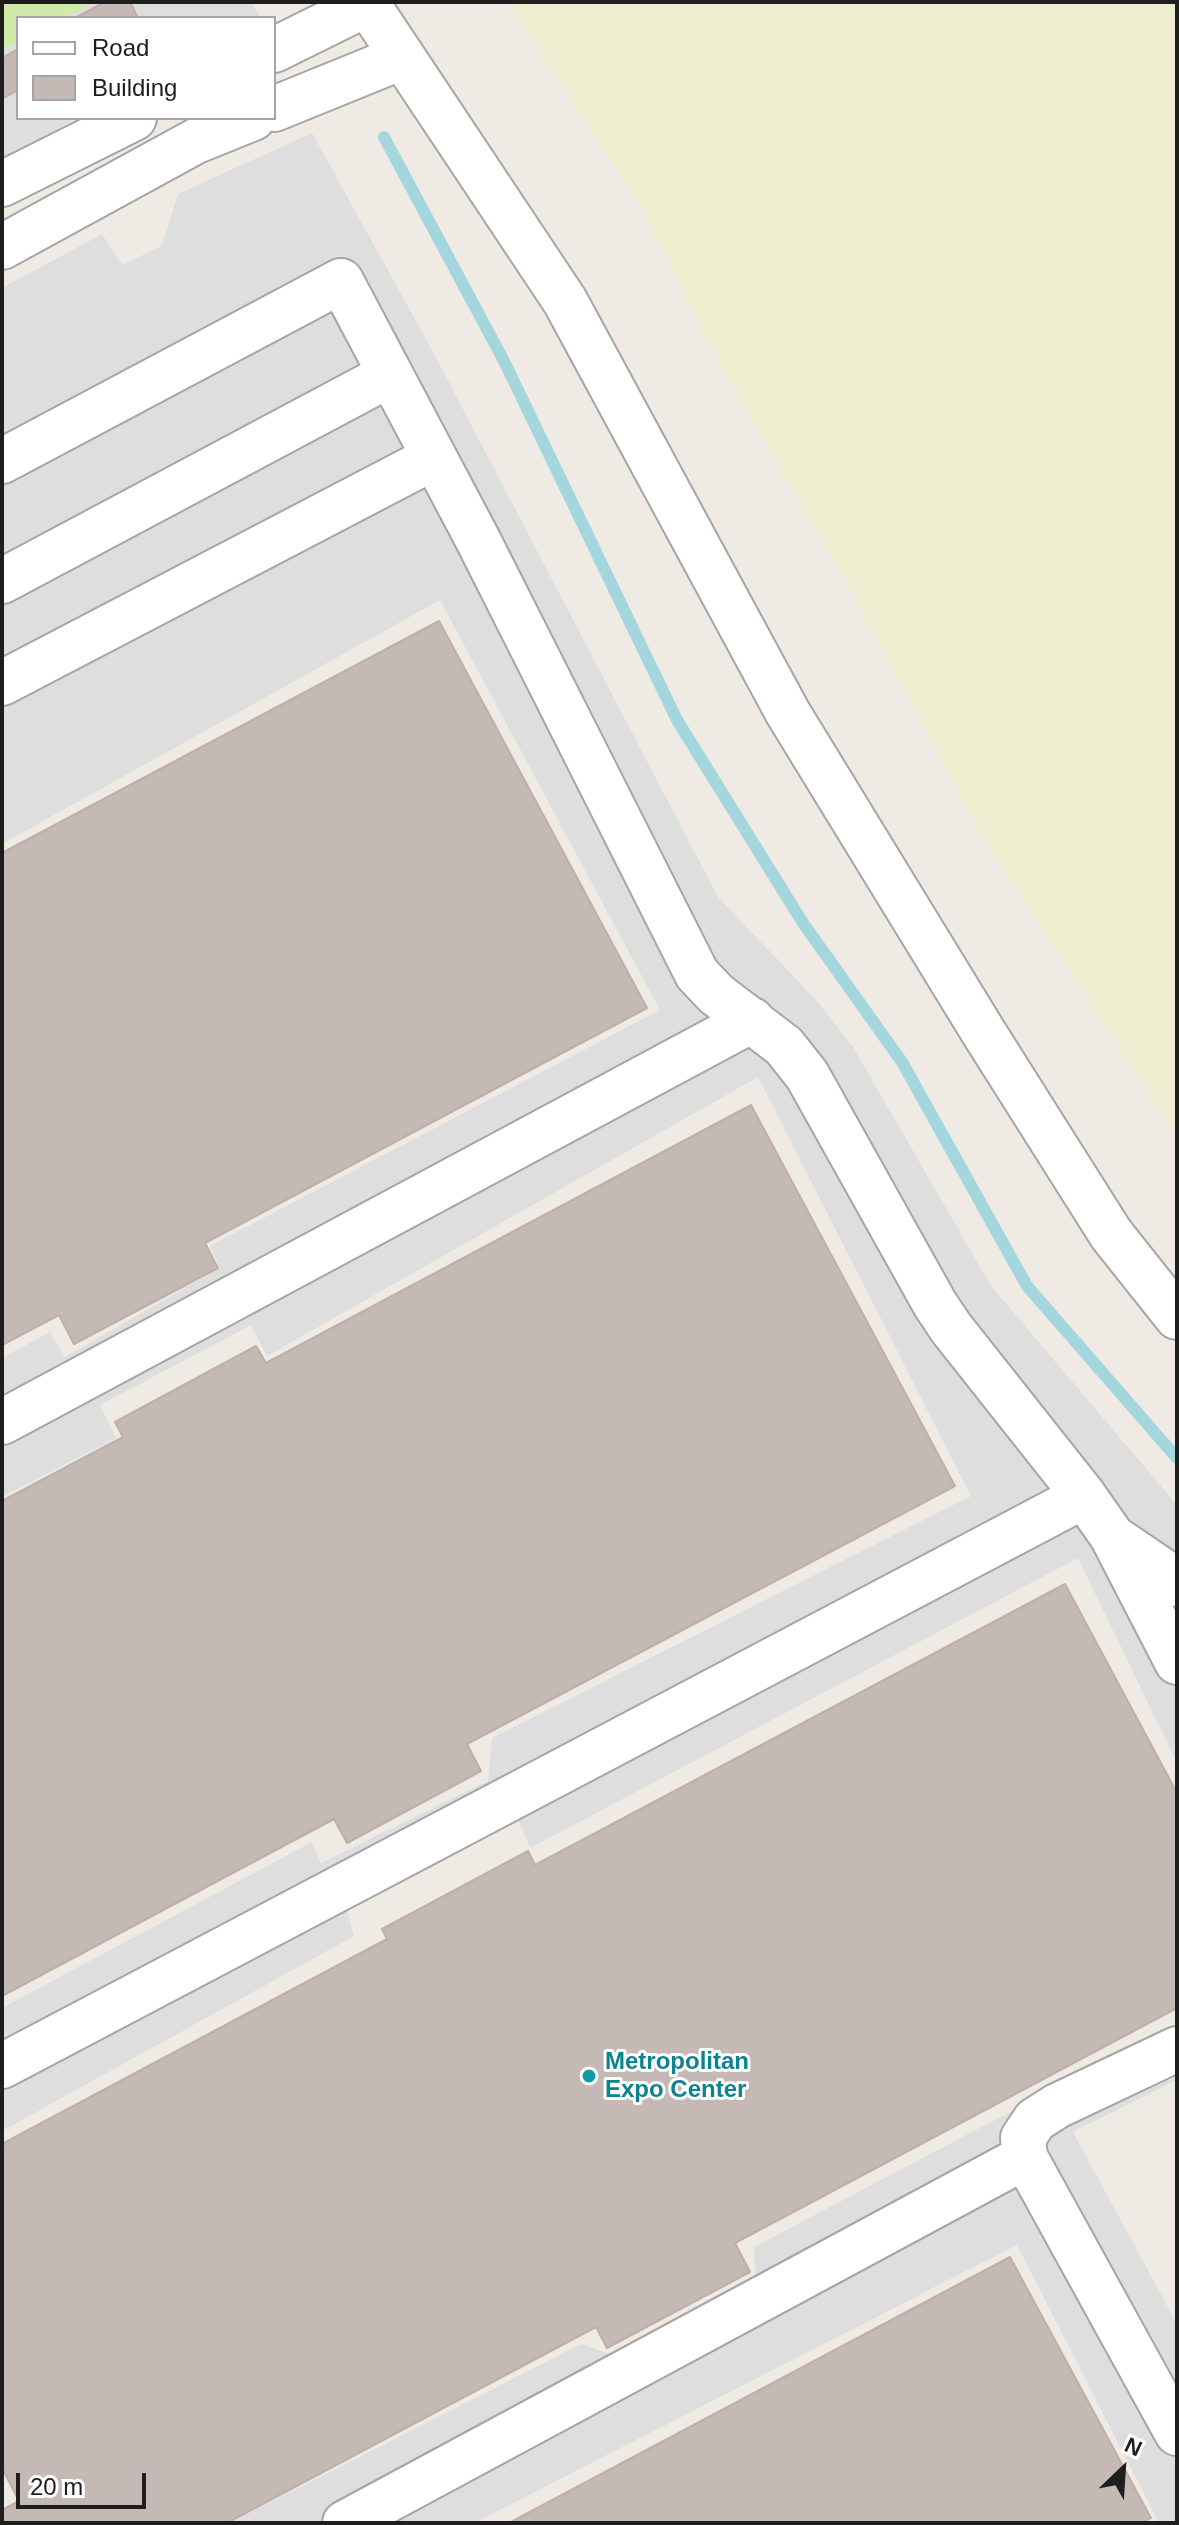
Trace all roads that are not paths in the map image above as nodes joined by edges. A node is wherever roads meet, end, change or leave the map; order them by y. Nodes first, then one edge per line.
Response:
1 (366, 3) edge
2 (276, 49) edge
3 (402, 57) junction
4 (276, 108) edge
5 (130, 120) edge
6 (248, 120) edge
7 (2, 184) edge
8 (2, 247) edge
9 (389, 375) junction
10 (433, 458) junction
11 (2, 461) edge
12 (2, 581) edge
13 (2, 683) edge
14 (752, 1020) junction
15 (1177, 1317) edge
16 (2, 1422) edge
17 (1084, 1496) junction
18 (1112, 1536) junction
19 (1177, 1584) edge
20 (1177, 1662) edge
21 (1177, 2049) edge
22 (2, 2066) edge
23 (1025, 2157) junction
24 (1177, 2433) edge
25 (345, 2523) edge

1 - 2 street
1 - 3 street
3 - 4 street
3 - 15 street
5 - 7 street
6 - 8 street
9 - 10 street
9 - 11 street
9 - 12 street
10 - 13 street
10 - 14 street
14 - 16 street
14 - 17 street
17 - 18 street
17 - 22 street
18 - 19 street
18 - 20 street
21 - 23 street
23 - 24 street
23 - 25 street

